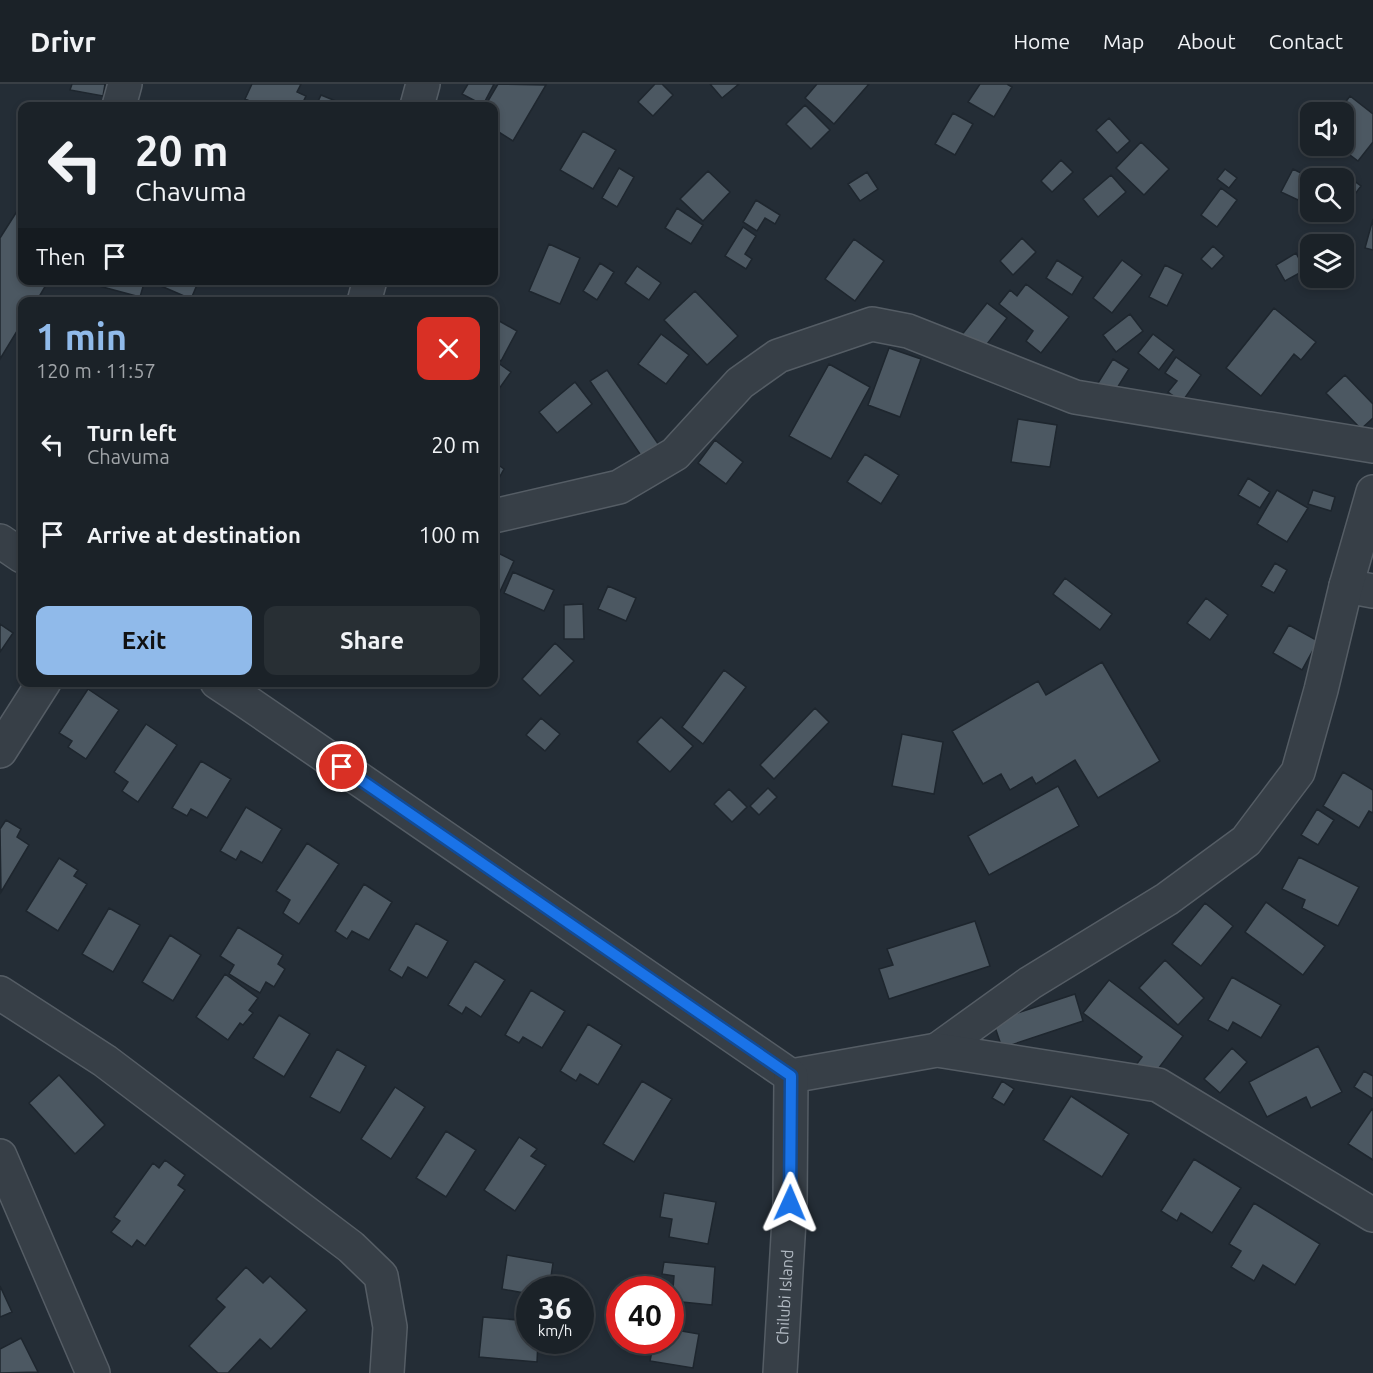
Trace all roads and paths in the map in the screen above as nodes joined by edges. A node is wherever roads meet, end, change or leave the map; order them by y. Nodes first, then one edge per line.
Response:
1 (124, 84) edge
2 (423, 84) edge
3 (120, 102) edge
4 (418, 102) edge
5 (1373, 446) edge
6 (1373, 492) edge
7 (498, 515) edge
8 (0, 541) edge
9 (18, 553) edge
10 (1359, 588) edge
11 (41, 687) edge
12 (248, 691) edge
13 (0, 751) edge
14 (0, 993) edge
15 (937, 1050) junction
16 (791, 1076) junction
17 (0, 1156) edge
18 (1373, 1215) edge
19 (93, 1373) edge
20 (387, 1373) edge
21 (780, 1373) edge

1 - 3 street
2 - 4 street
5 - 7 street
6 - 10 street
8 - 9 street
10 - 15 street
11 - 13 street
12 - 16 street
14 - 20 street
15 - 16 street
15 - 18 street
16 - 21 street, Chilubi Island
17 - 19 street

